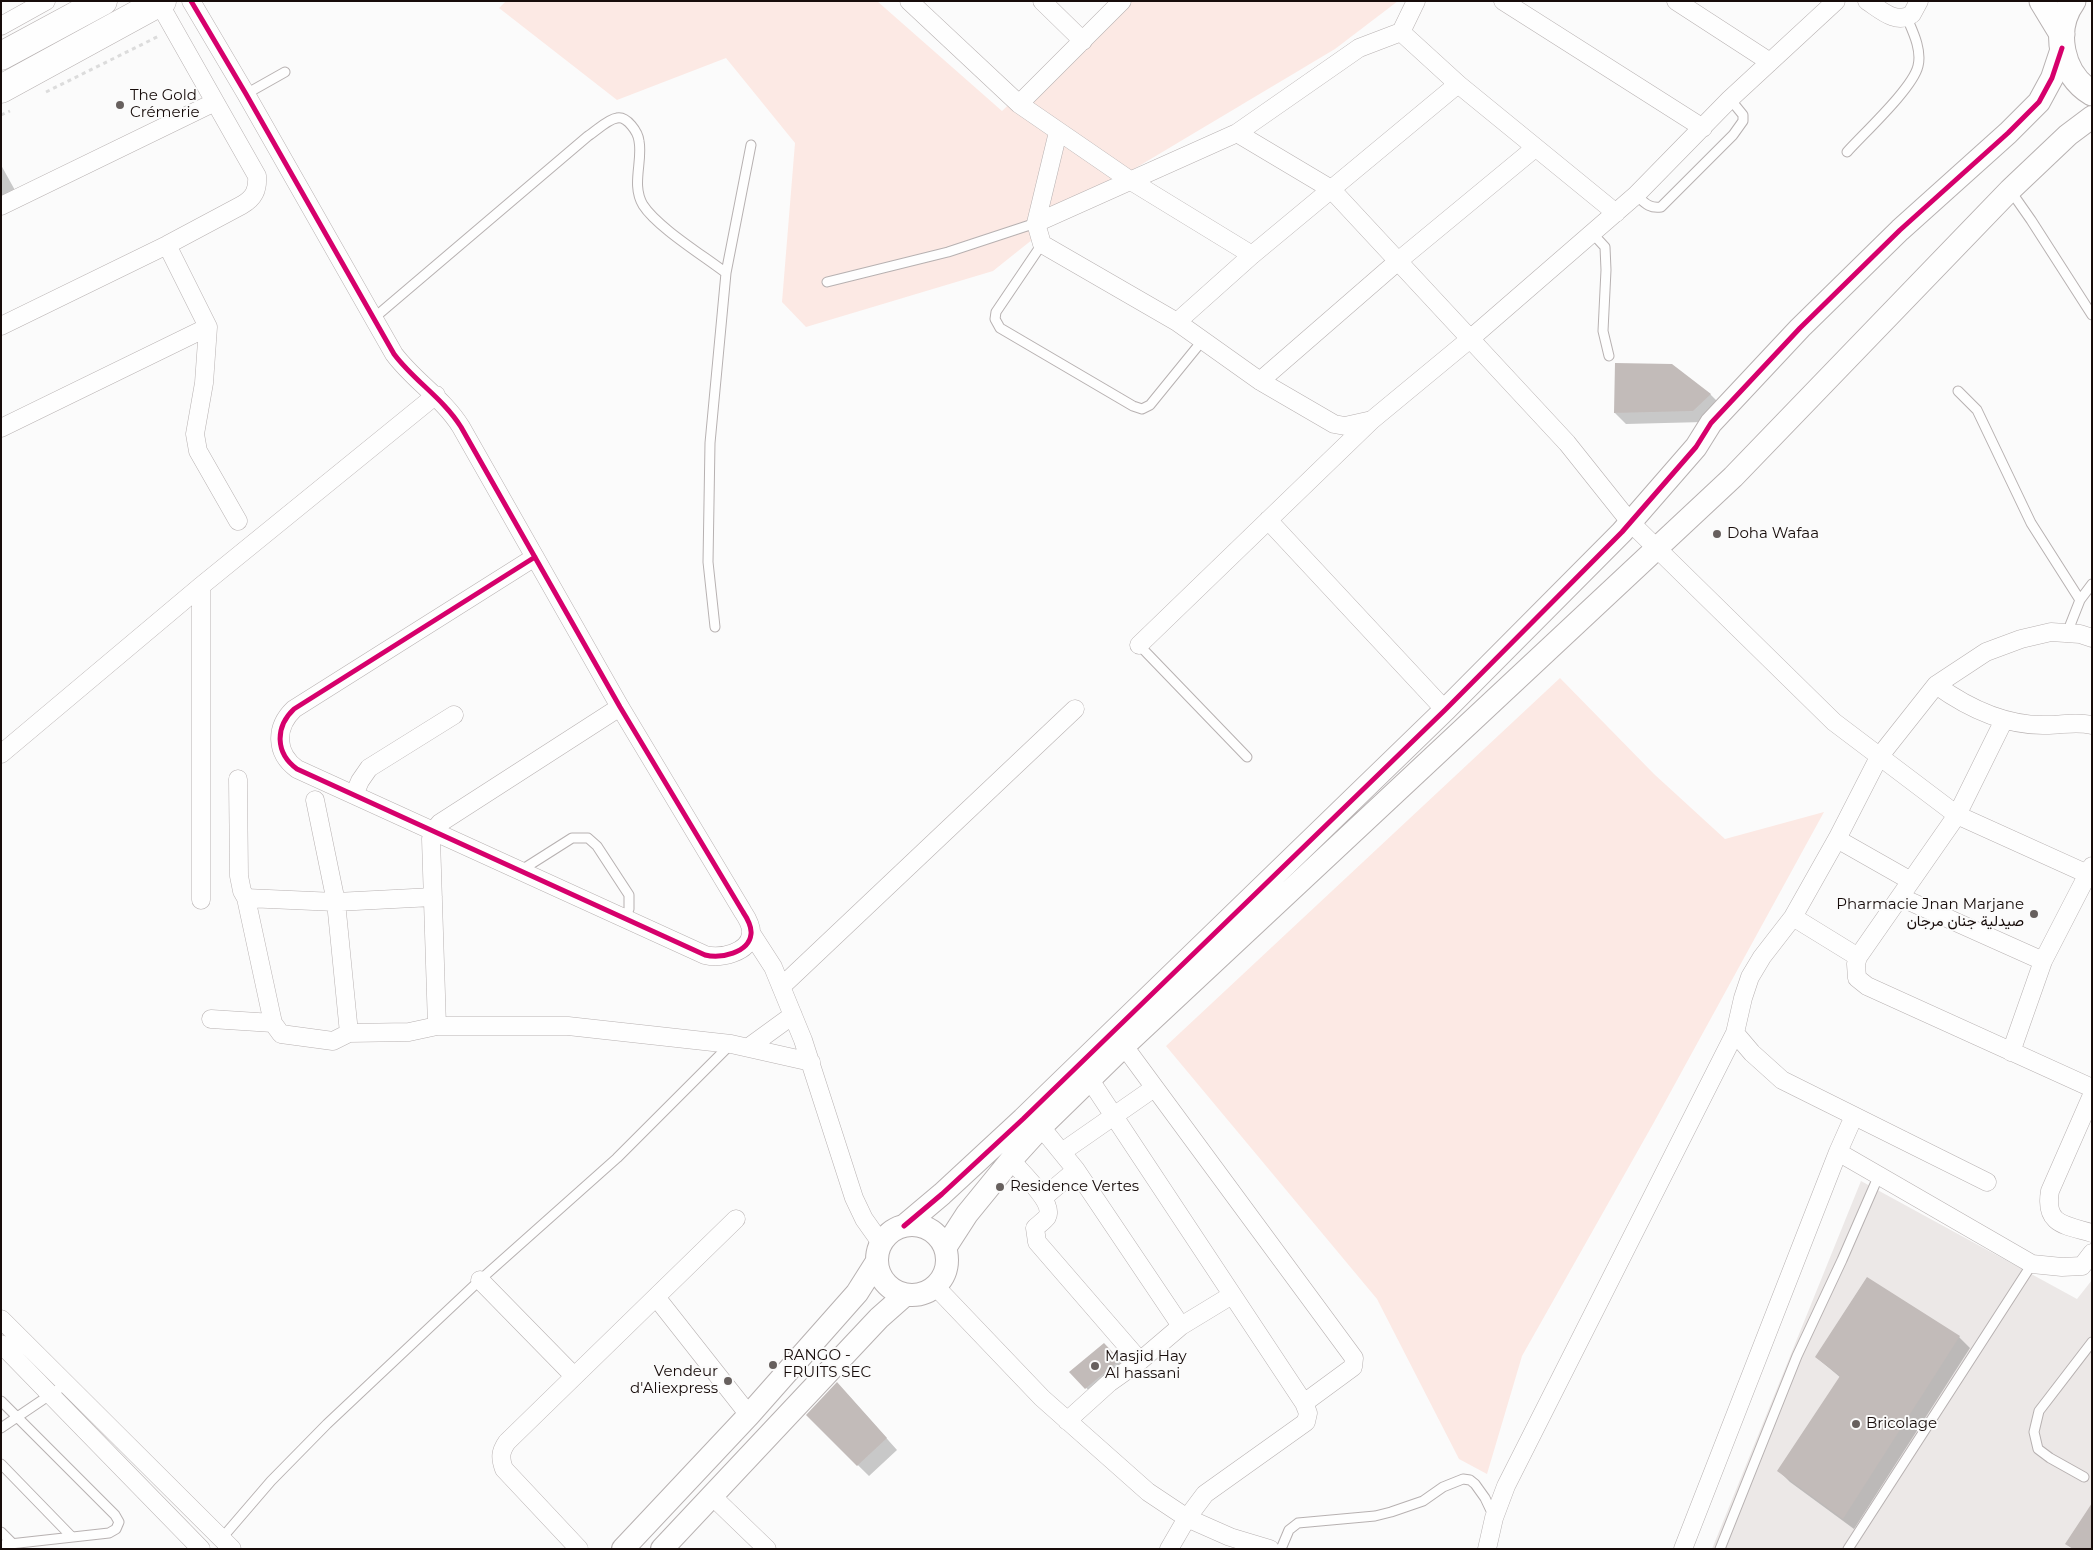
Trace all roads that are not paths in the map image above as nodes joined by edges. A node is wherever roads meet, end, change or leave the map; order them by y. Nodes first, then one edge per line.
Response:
1 (46, 1) edge
2 (103, 1) edge
3 (191, 1) edge
4 (909, 1) edge
5 (1042, 1) edge
6 (1122, 1) edge
7 (1416, 1) edge
8 (1503, 1) edge
9 (1676, 1) edge
10 (1836, 1) edge
11 (1867, 1) edge
12 (1919, 1) edge
13 (2042, 1) edge
14 (2073, 1) edge
15 (160, 2) edge
16 (1907, 18) junction
17 (1, 26) edge
18 (1401, 32) junction
19 (1083, 41) junction
20 (2062, 41) junction
21 (1, 56) edge
22 (1770, 62) junction
23 (285, 72) dead end
24 (1458, 84) junction
25 (2092, 93) edge
26 (246, 94) junction
27 (10, 97) edge
28 (1730, 99) junction
29 (215, 102) junction
30 (1018, 104) junction
31 (2092, 118) edge
32 (1703, 128) junction
33 (1058, 132) junction
34 (1237, 133) junction
35 (752, 145) dead end
36 (1535, 148) junction
37 (1847, 152) dead end
38 (1130, 182) junction
39 (1331, 190) junction
40 (2010, 190) junction
41 (1636, 195) junction
42 (1, 206) edge
43 (1616, 213) junction
44 (1036, 223) junction
45 (1593, 234) junction
46 (1042, 244) junction
47 (167, 245) junction
48 (1252, 255) junction
49 (1397, 262) junction
50 (726, 273) junction
51 (827, 282) dead end
52 (2092, 315) edge
53 (374, 318) junction
54 (1177, 322) junction
55 (1, 326) edge
56 (208, 327) junction
57 (1470, 339) junction
58 (1202, 341) junction
59 (1609, 356) dead end
60 (1260, 381) junction
61 (1958, 391) dead end
62 (436, 395) junction
63 (1372, 420) junction
64 (1, 428) edge
65 (1268, 520) junction
66 (238, 521) dead end
67 (1630, 522) junction
68 (1656, 548) junction
69 (535, 556) junction
70 (2092, 584) edge
71 (201, 586) junction
72 (2080, 600) junction
73 (715, 627) dead end
74 (2067, 633) junction
75 (2092, 638) edge
76 (1139, 645) joint
77 (1936, 685) junction
78 (620, 707) junction
79 (1075, 709) dead end
80 (1445, 710) junction
81 (454, 715) dead end
82 (2004, 720) junction
83 (2092, 725) edge
84 (1, 754) edge
85 (1247, 757) dead end
86 (1879, 757) junction
87 (238, 779) dead end
88 (354, 795) junction
89 (315, 800) dead end
90 (1957, 815) junction
91 (434, 830) junction
92 (1838, 839) junction
93 (520, 872) junction
94 (2091, 872) edge
95 (1911, 881) junction
96 (433, 897) junction
97 (1900, 897) junction
98 (246, 898) junction
99 (202, 900) dead end
100 (336, 902) junction
101 (1792, 917) junction
102 (624, 920) junction
103 (752, 933) junction
104 (1858, 957) junction
105 (2043, 960) junction
106 (780, 987) junction
107 (793, 1015) junction
108 (211, 1019) dead end
109 (273, 1023) junction
110 (437, 1026) junction
111 (349, 1033) junction
112 (1735, 1033) junction
113 (731, 1044) junction
114 (1124, 1046) junction
115 (749, 1047) junction
116 (2010, 1052) junction
117 (811, 1062) junction
118 (1090, 1080) junction
119 (1154, 1088) junction
120 (2092, 1088) edge
121 (2092, 1095) edge
122 (1113, 1115) junction
123 (1854, 1116) junction
124 (1041, 1127) junction
125 (1062, 1152) junction
126 (1838, 1152) junction
127 (1011, 1160) junction
128 (1076, 1170) junction
129 (1879, 1175) junction
130 (1987, 1182) dead end
131 (1044, 1197) junction
132 (736, 1218) dead end
133 (904, 1226) junction
134 (2092, 1233) edge
135 (945, 1248) junction
136 (879, 1253) junction
137 (2092, 1253) edge
138 (2032, 1264) junction
139 (480, 1280) junction
140 (935, 1286) junction
141 (905, 1295) junction
142 (1232, 1295) junction
143 (656, 1297) junction
144 (1, 1319) edge
145 (1181, 1326) junction
146 (2092, 1342) edge
147 (1, 1344) edge
148 (1140, 1361) junction
149 (574, 1376) junction
150 (66, 1384) junction
151 (51, 1395) junction
152 (1, 1401) edge
153 (1304, 1403) junction
154 (749, 1415) junction
155 (18, 1417) junction
156 (1067, 1420) junction
157 (1, 1428) edge
158 (1, 1464) edge
159 (2084, 1477) dead end
160 (711, 1495) junction
161 (1187, 1518) junction
162 (1494, 1518) junction
163 (1, 1532) edge
164 (71, 1536) junction
165 (12, 1544) junction
166 (1, 1545) edge
167 (223, 1545) edge
168 (1262, 1548) edge
169 (201, 1549) edge
170 (578, 1549) edge
171 (622, 1549) edge
172 (662, 1549) edge
173 (767, 1549) edge
174 (1169, 1549) edge
175 (1281, 1549) edge
176 (1488, 1549) edge
177 (1683, 1549) edge
178 (1720, 1549) edge
179 (1848, 1549) edge

1 - 17 street
2 - 21 main road
3 - 26 street
4 - 30 street
5 - 19 street
6 - 19 street
7 - 18 street
8 - 32 street
9 - 22 street
10 - 22 street
11 - 16 street
12 - 16 street
13 - 20 main road
14 - 20 main road
15 - 27 main road
15 - 29 street
16 - 37 lane
18 - 24 street
18 - 34 street
19 - 30 street
20 - 25 main road
20 - 67 street
22 - 28 street
23 - 26 lane
24 - 36 street
24 - 39 street
26 - 53 street
28 - 32 street
28 - 41 lane
29 - 42 street
29 - 47 street
30 - 33 street
31 - 40 street
32 - 41 street
33 - 38 street
33 - 44 street
34 - 38 street
34 - 39 street
35 - 50 lane
36 - 43 street
36 - 49 street
38 - 44 street
38 - 48 street
39 - 48 street
39 - 49 street
40 - 52 lane
40 - 68 street
41 - 43 street
43 - 45 street
44 - 46 street
44 - 51 lane
45 - 57 street
45 - 59 lane
46 - 54 street
46 - 58 lane
47 - 55 street
47 - 56 street
48 - 54 street
49 - 57 street
49 - 60 street
50 - 53 lane
50 - 73 lane
53 - 62 street
54 - 58 street
56 - 64 street
56 - 66 street
57 - 63 street
57 - 67 street
58 - 60 street
60 - 63 street
61 - 72 lane
62 - 69 street
62 - 71 street
63 - 65 street
65 - 76 street
65 - 80 street
67 - 68 street
67 - 80 street
68 - 86 street
68 - 114 street
69 - 78 street
69 - 88 street
70 - 72 lane
71 - 84 street
71 - 99 street
72 - 74 lane
74 - 75 street
74 - 77 street
76 - 85 lane
77 - 82 street
77 - 86 street
78 - 91 street
78 - 103 street
79 - 106 street
80 - 133 street
81 - 88 street
82 - 83 street
82 - 90 street
86 - 90 street
86 - 92 street
87 - 98 street
88 - 91 street
89 - 100 street
90 - 94 street
90 - 95 street
91 - 93 street
91 - 96 street
92 - 95 street
92 - 101 street
93 - 102 street
93 - 102 lane
94 - 105 street
95 - 97 street
96 - 100 street
96 - 110 street
97 - 104 street
97 - 105 street
98 - 100 street
98 - 109 street
100 - 111 street
101 - 104 street
101 - 112 street
102 - 103 street
103 - 106 street
104 - 116 street
105 - 116 street
106 - 107 street
107 - 115 street
107 - 117 street
108 - 109 street
109 - 111 street
110 - 111 street
110 - 113 street
112 - 123 street
112 - 162 street
113 - 115 street
113 - 139 lane
114 - 118 street
114 - 119 street
115 - 117 street
116 - 120 street
117 - 136 street
118 - 122 street
118 - 124 street
119 - 122 street
119 - 153 street
121 - 134 street
122 - 125 street
122 - 142 street
123 - 126 street
123 - 130 street
124 - 125 street
124 - 127 street
125 - 128 street
126 - 129 street
126 - 177 street
127 - 131 street
127 - 135 street
128 - 131 street
128 - 145 street
129 - 138 street
129 - 178 lane
131 - 148 street
132 - 143 street
133 - 135 street
133 - 136 street
135 - 140 street
136 - 141 street
136 - 154 street
137 - 138 street
138 - 179 lane
139 - 149 street
139 - 167 lane
140 - 141 street
140 - 156 street
141 - 160 street
142 - 145 street
142 - 153 street
143 - 149 street
143 - 154 street
144 - 150 street
145 - 148 street
146 - 159 lane
147 - 151 street
148 - 156 street
149 - 170 street
150 - 151 lane
150 - 167 street
151 - 155 lane
151 - 169 street
152 - 155 lane
153 - 161 street
154 - 171 street
155 - 157 lane
155 - 164 lane
156 - 161 street
158 - 164 lane
160 - 172 street
160 - 173 street
161 - 168 street
161 - 174 street
162 - 175 lane
162 - 176 street
163 - 165 lane
164 - 165 lane
165 - 166 lane

